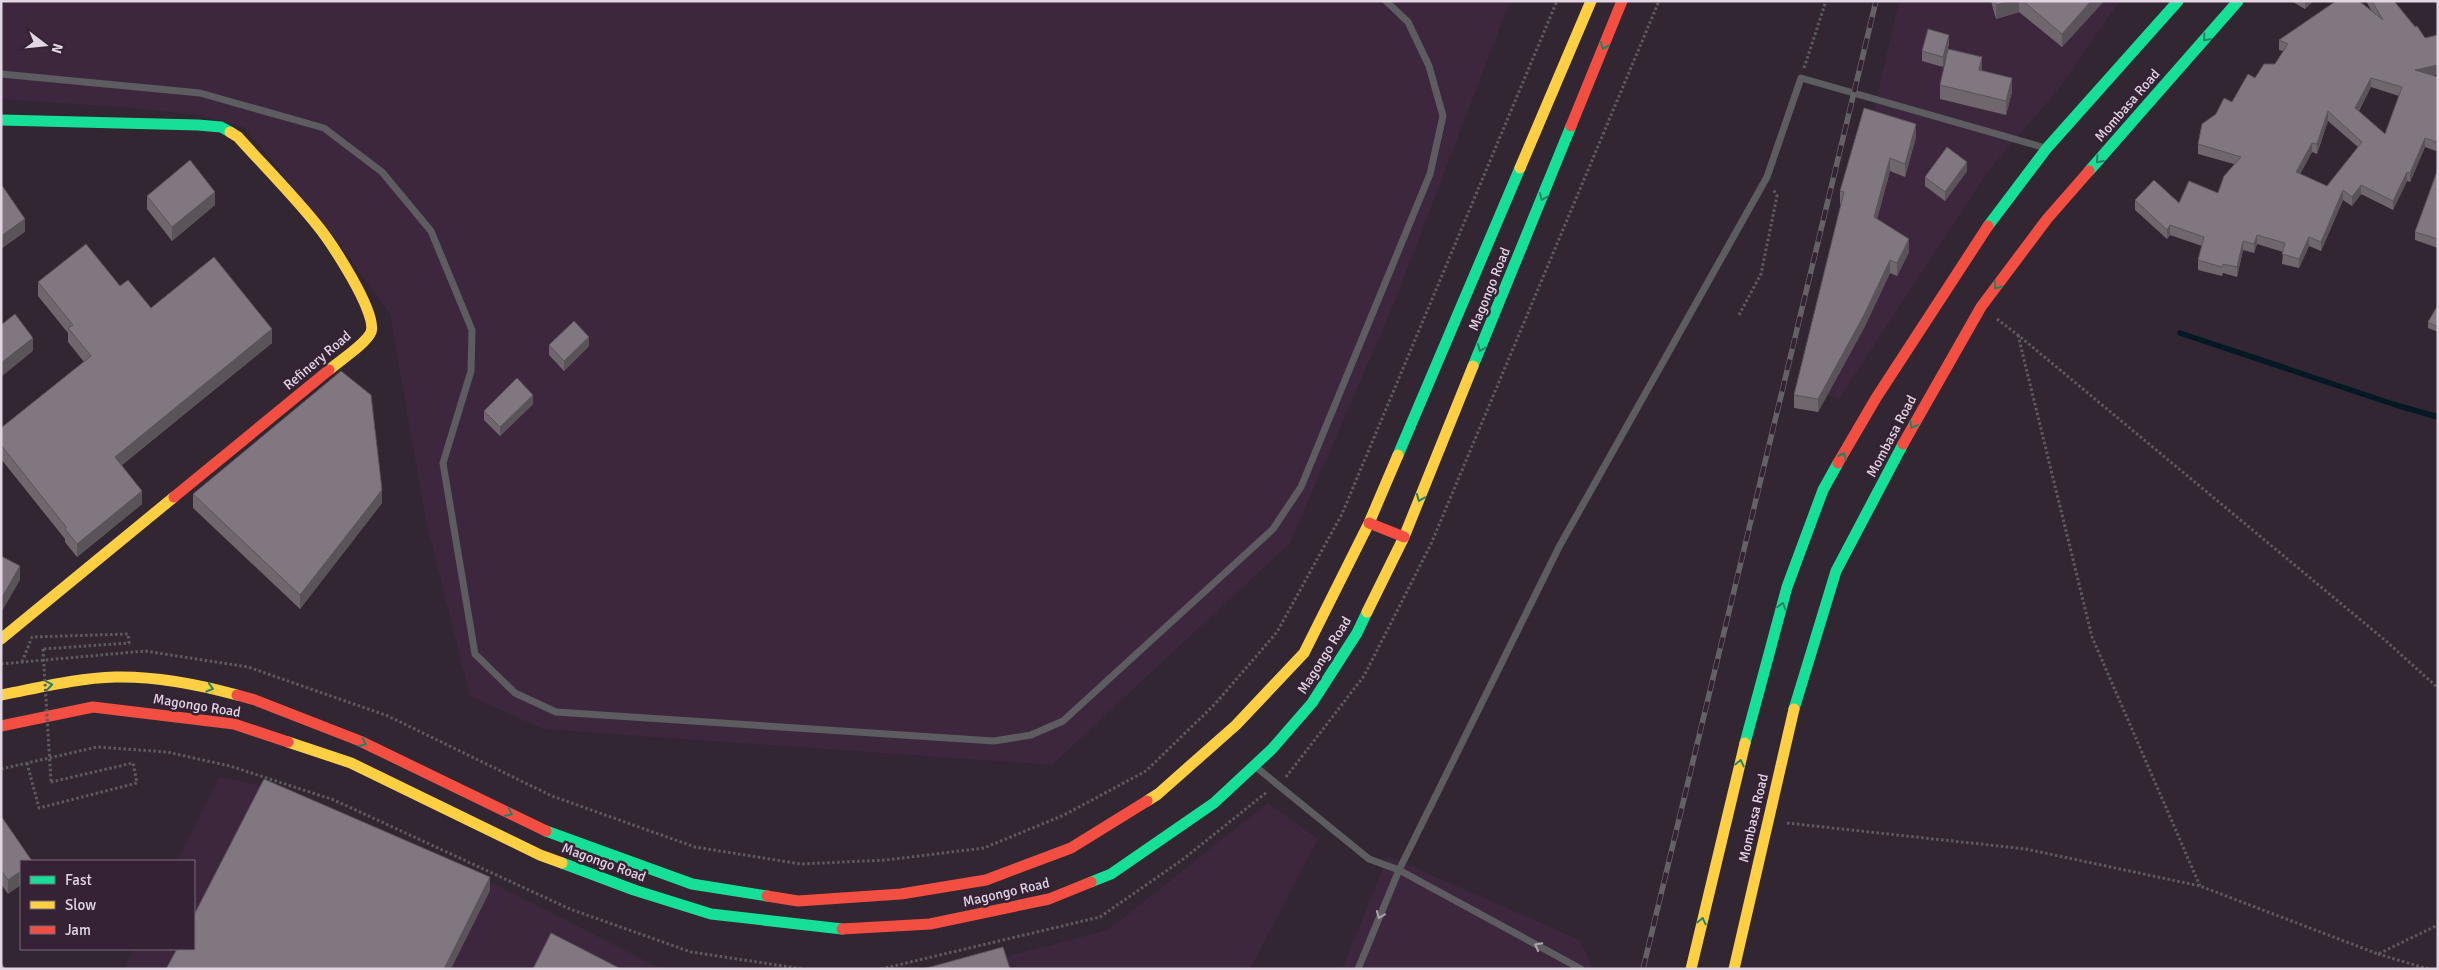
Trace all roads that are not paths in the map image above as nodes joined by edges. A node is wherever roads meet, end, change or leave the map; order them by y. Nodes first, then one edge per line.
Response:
1 (1386, 1) edge
2 (1592, 1) edge
3 (1622, 1) edge
4 (2178, 1) edge
5 (2238, 1) edge
6 (1, 74) edge
7 (1, 120) edge
8 (2047, 148) junction
9 (1369, 524) junction
10 (1404, 537) junction
11 (1, 639) edge
12 (1, 695) edge
13 (1, 726) edge
14 (1254, 766) junction
15 (1399, 870) junction
16 (1358, 969) edge
17 (1581, 969) edge
18 (1691, 969) edge
19 (1734, 969) edge

1 - 6 lane
2 - 9 main road, Magongo Road
3 -> 10 main road, Magongo Road
4 - 8 main road, Mombasa Road
5 -> 19 main road, Mombasa Road
7 - 11 main road, Refinery Road
8 - 15 lane
18 -> 8 main road, Mombasa Road
9 - 10 main road
12 -> 9 main road, Magongo Road
10 - 14 main road, Magongo Road
13 - 14 main road, Magongo Road
14 - 15 lane
15 -> 16 lane
17 -> 15 lane

